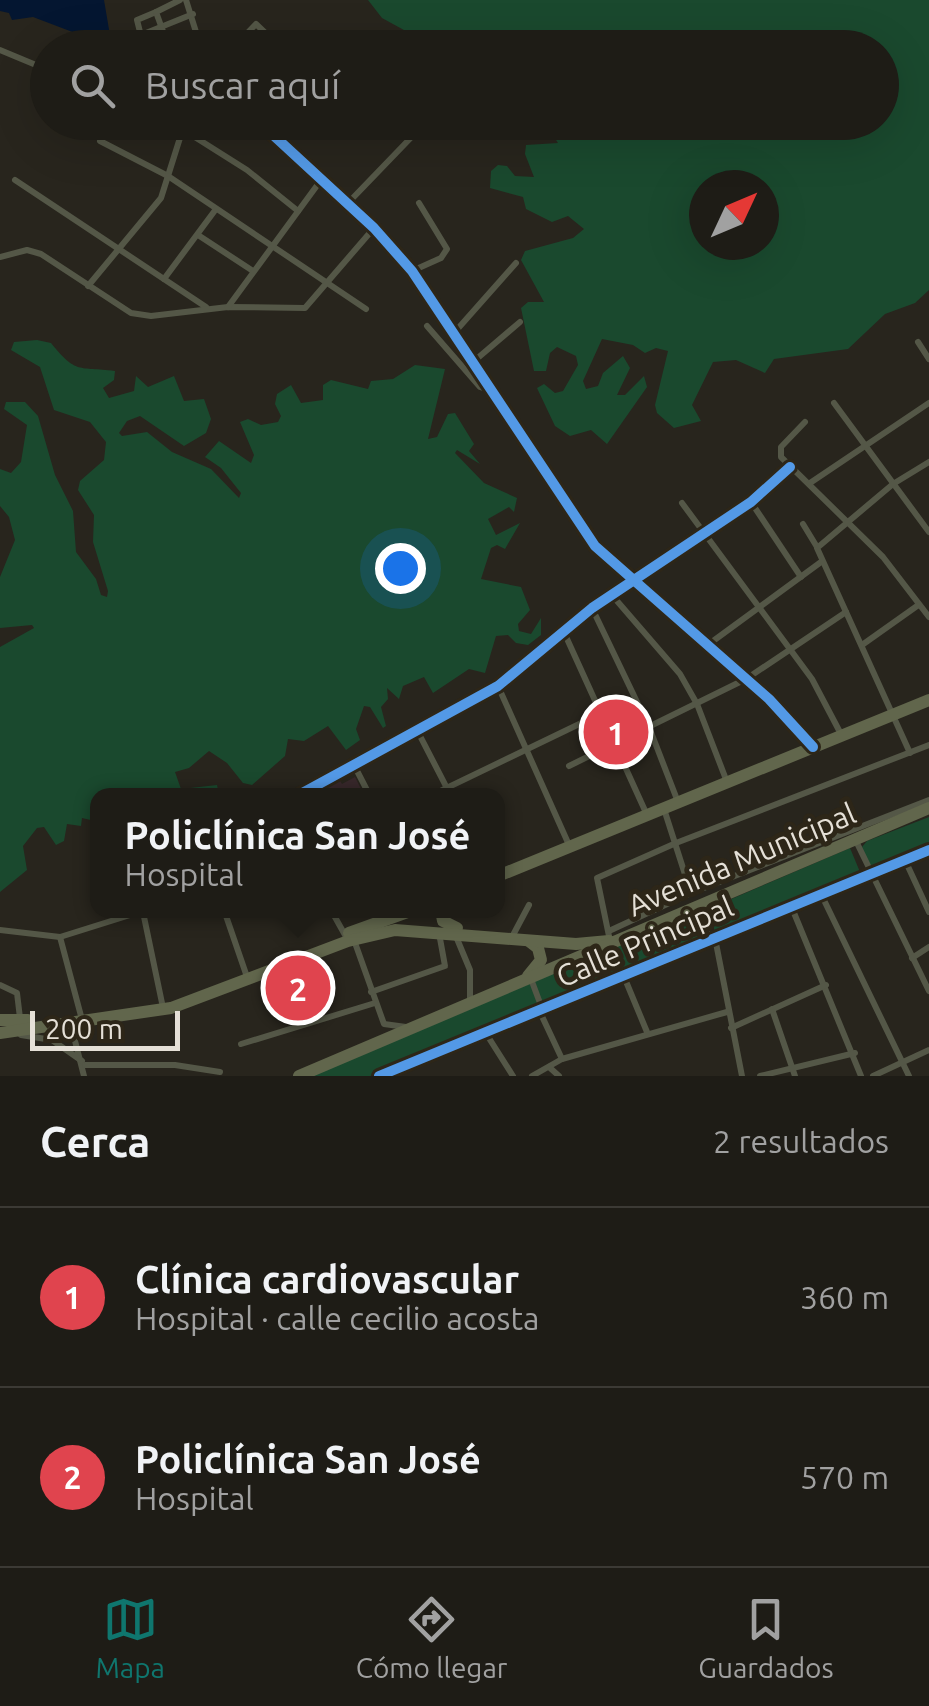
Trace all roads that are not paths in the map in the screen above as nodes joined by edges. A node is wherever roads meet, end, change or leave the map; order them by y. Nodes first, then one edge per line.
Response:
1 (183, 0) edge
2 (156, 12) junction
3 (193, 14) junction
4 (164, 28) junction
5 (140, 30) edge
6 (157, 30) edge
7 (197, 30) edge
8 (0, 50) edge
9 (30, 62) edge
10 (179, 140) edge
11 (204, 140) edge
12 (279, 140) edge
13 (409, 140) edge
14 (100, 141) dead end
15 (168, 176) junction
16 (15, 180) dead end
17 (322, 180) junction
18 (348, 203) junction
19 (419, 203) dead end
20 (216, 209) junction
21 (298, 211) junction
22 (374, 228) junction
23 (198, 234) junction
24 (272, 245) junction
25 (117, 247) junction
26 (0, 257) edge
27 (516, 262) dead end
28 (412, 270) junction
29 (253, 271) junction
30 (164, 279) junction
31 (328, 283) junction
32 (88, 286) junction
33 (228, 307) junction
34 (207, 308) junction
35 (366, 310) dead end
36 (520, 322) dead end
37 (427, 326) dead end
38 (454, 334) junction
39 (918, 342) dead end
40 (929, 359) edge
41 (472, 362) junction
42 (491, 391) junction
43 (834, 403) dead end
44 (929, 403) edge
45 (805, 422) dead end
46 (863, 444) junction
47 (929, 462) edge
48 (790, 467) junction
49 (809, 483) junction
50 (892, 484) junction
51 (751, 502) junction
52 (682, 503) dead end
53 (850, 523) junction
54 (803, 524) dead end
55 (928, 530) edge
56 (705, 532) junction
57 (817, 546) junction
58 (822, 562) junction
59 (802, 577) junction
60 (634, 578) junction
61 (611, 594) junction
62 (759, 606) junction
63 (917, 606) junction
64 (592, 608) junction
65 (846, 612) junction
66 (929, 617) edge
67 (563, 630) junction
68 (709, 644) junction
69 (862, 645) junction
70 (789, 648) junction
71 (746, 679) junction
72 (498, 686) junction
73 (929, 700) edge
74 (698, 704) junction
75 (600, 714) junction
76 (896, 714) junction
77 (649, 727) junction
78 (417, 730) junction
79 (842, 736) junction
80 (614, 744) junction
81 (929, 745) edge
82 (813, 747) junction
83 (526, 750) junction
84 (910, 752) junction
85 (354, 765) junction
86 (569, 766) dead end
87 (727, 782) junction
88 (446, 787) joint
89 (312, 788) edge
90 (366, 788) edge
91 (929, 800) edge
92 (678, 802) junction
93 (664, 808) junction
94 (929, 808) edge
95 (647, 815) junction
96 (855, 839) junction
97 (676, 843) junction
98 (569, 846) junction
99 (929, 850) edge
100 (904, 860) junction
101 (505, 873) edge
102 (870, 874) junction
103 (822, 896) junction
104 (692, 900) junction
105 (528, 904) dead end
106 (792, 908) junction
107 (929, 912) edge
108 (121, 918) edge
109 (145, 918) edge
110 (227, 918) edge
111 (336, 918) edge
112 (394, 918) edge
113 (432, 918) edge
114 (444, 918) edge
115 (0, 930) edge
116 (432, 931) junction
117 (454, 933) junction
118 (483, 935) junction
119 (60, 937) junction
120 (349, 937) junction
121 (517, 938) junction
122 (612, 938) junction
123 (713, 939) junction
124 (929, 947) edge
125 (912, 958) junction
126 (246, 974) junction
127 (625, 979) junction
128 (531, 980) junction
129 (0, 984) edge
130 (826, 985) junction
131 (929, 991) edge
132 (371, 992) junction
133 (470, 1000) junction
134 (162, 1003) junction
135 (375, 1003) junction
136 (772, 1008) junction
137 (541, 1012) junction
138 (727, 1012) junction
139 (0, 1020) edge
140 (20, 1020) junction
141 (82, 1020) junction
142 (406, 1027) junction
143 (730, 1028) junction
144 (646, 1032) junction
145 (0, 1034) edge
146 (486, 1035) junction
147 (240, 1044) dead end
148 (929, 1050) edge
149 (855, 1053) junction
150 (562, 1059) junction
151 (331, 1061) junction
152 (83, 1063) junction
153 (902, 1064) junction
154 (549, 1067) junction
155 (220, 1072) dead end
156 (794, 1072) edge
157 (84, 1076) edge
158 (291, 1076) edge
159 (299, 1076) edge
160 (379, 1076) edge
161 (513, 1076) edge
162 (532, 1076) edge
163 (558, 1076) edge
164 (742, 1076) edge
165 (760, 1076) edge
166 (861, 1076) edge
167 (873, 1076) edge
168 (909, 1076) edge

1 - 2 street
1 - 3 street
2 - 4 street
2 - 5 street
3 - 4 street
3 - 7 street
4 - 6 street
8 - 9 street
10 - 15 street
11 - 21 street
12 - 17 street
13 - 18 street
14 - 15 street
15 - 20 street
15 - 25 street
16 - 25 street
17 - 18 street
17 - 21 street
18 - 22 street
19 - 28 street
20 - 23 street
20 - 24 street
21 - 24 street
22 - 28 street
22 - 31 street
23 - 29 street
23 - 30 street
24 - 29 street
24 - 31 street
25 - 30 street
25 - 32 street
26 - 32 street
27 - 38 street
28 - 38 street
29 - 33 street
30 - 34 street
31 - 33 street
31 - 35 street
32 - 34 street
33 - 34 street
36 - 41 street
37 - 42 street
38 - 41 street
39 - 40 street
41 - 42 street
42 - 60 street
43 - 46 street
44 - 46 street
45 - 48 street
46 - 49 street
46 - 50 street
47 - 50 street
48 - 49 street
48 - 51 street
49 - 53 street
50 - 53 street
50 - 55 street
51 - 56 street
51 - 59 street
52 - 56 street
53 - 57 street
53 - 63 street
54 - 57 street
56 - 60 street
56 - 62 street
57 - 58 street
58 - 59 street
58 - 65 street
59 - 62 street
60 - 61 street
60 - 68 street
61 - 64 street
61 - 74 street
62 - 68 street
62 - 70 street
63 - 66 street
63 - 69 street
64 - 67 street
64 - 77 street
65 - 69 street
65 - 70 street
67 - 72 street
67 - 75 street
68 - 71 street
69 - 76 street
70 - 71 street
70 - 79 street
71 - 74 street
71 - 82 street
72 - 78 street
72 - 83 street
73 - 76 highway
74 - 77 street
74 - 87 street
75 - 80 street
75 - 83 street
76 - 79 highway
76 - 84 street
77 - 80 street
77 - 92 street
78 - 85 street
78 - 88 street
79 - 82 highway
80 - 86 street
80 - 95 street
81 - 84 street
82 - 87 highway
83 - 88 street
83 - 98 street
84 - 97 street
85 - 89 street
85 - 90 street
87 - 92 highway
91 - 104 street
92 - 93 highway
93 - 95 highway
93 - 97 street
94 - 96 highway, Avenida Municipal
95 - 98 highway
96 - 102 street
96 - 104 highway, Avenida Municipal
97 - 104 street
97 - 122 street
98 - 101 highway
99 - 100 street, Calle Principal
100 - 102 street, Calle Principal
100 - 107 street
102 - 103 street, Calle Principal
102 - 125 street
103 - 106 street, Calle Principal
103 - 153 street
104 - 122 highway, Avenida Municipal
104 - 123 street
105 - 121 street
106 - 123 street, Calle Principal
106 - 130 street
108 - 119 street
109 - 134 street
110 - 126 street
111 - 120 street
112 - 120 highway
113 - 116 highway
114 - 118 highway
115 - 119 street
116 - 117 highway
116 - 120 highway
116 - 132 street
117 - 118 highway
117 - 133 street
118 - 121 highway
119 - 141 street
120 - 126 highway
120 - 132 street
120 - 141 highway
121 - 122 highway
121 - 133 highway, Avenida Municipal
122 - 128 highway, Avenida Municipal
123 - 127 street, Calle Principal
123 - 138 street
124 - 125 street
125 - 131 street
126 - 134 highway
127 - 137 street, Calle Principal
127 - 144 street
128 - 137 street
128 - 151 highway, Avenida Municipal
129 - 140 street
130 - 136 street
130 - 149 street
132 - 135 street
133 - 142 highway, Avenida Municipal
134 - 141 highway
135 - 142 street
135 - 147 street
136 - 143 street
136 - 156 street
137 - 146 street, Calle Principal
137 - 150 street
138 - 143 street
138 - 144 street
139 - 140 highway
140 - 141 highway
141 - 145 highway
141 - 152 street
142 - 151 highway, Avenida Municipal
143 - 164 street
144 - 150 street
145 - 152 street
146 - 160 street, Calle Principal
146 - 161 street
148 - 153 street
149 - 156 street
149 - 166 street
150 - 154 street
151 - 158 highway, Avenida Municipal
151 - 159 highway, Avenida Municipal
152 - 155 street
152 - 157 street
153 - 167 street
153 - 168 street
154 - 162 street
154 - 163 street
156 - 165 street

